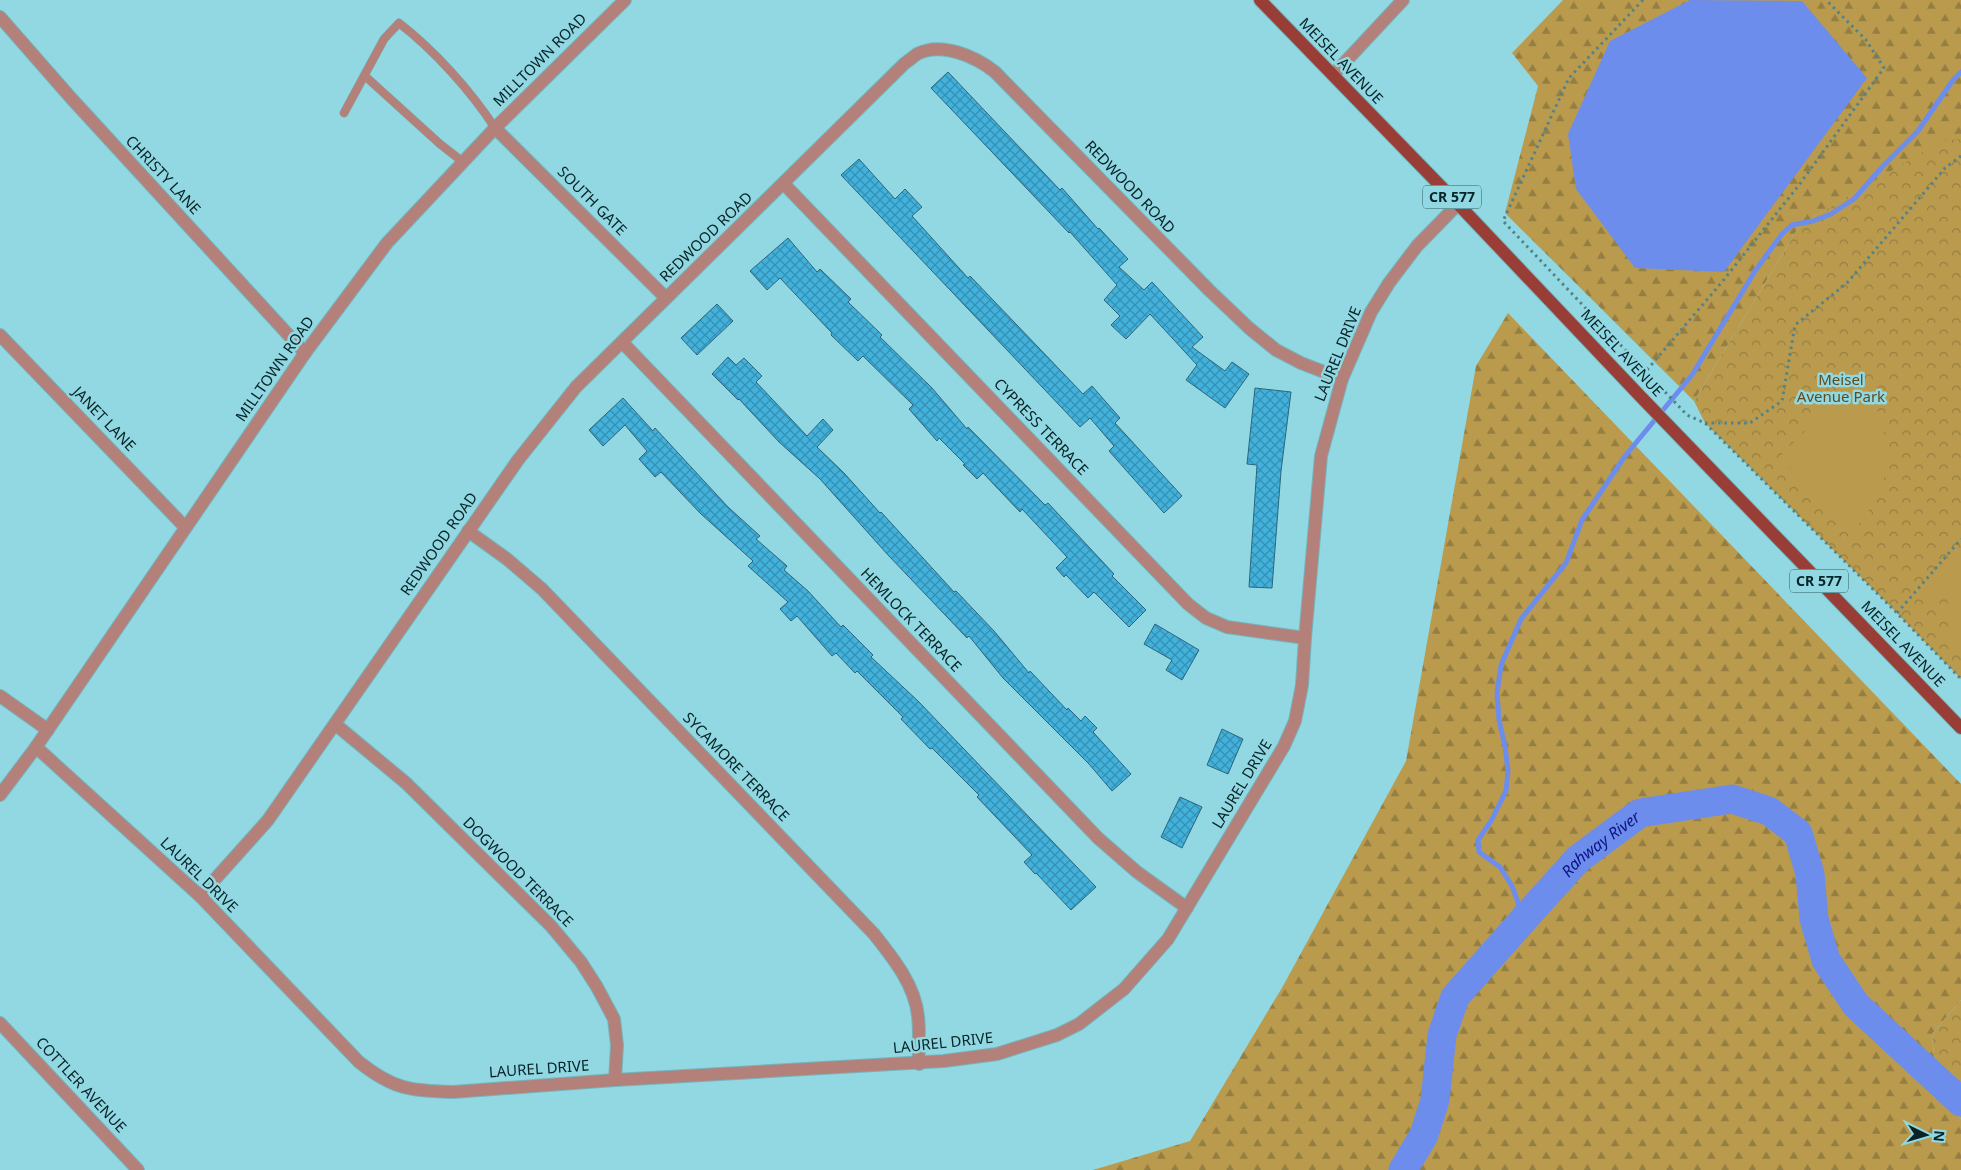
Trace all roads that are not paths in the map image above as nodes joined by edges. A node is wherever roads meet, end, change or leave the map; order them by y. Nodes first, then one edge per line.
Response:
1 (625, 0) edge
2 (1260, 0) edge
3 (1403, 0) edge
4 (0, 17) edge
5 (1333, 75) junction
6 (365, 76) junction
7 (344, 113) dead end
8 (495, 128) junction
9 (463, 162) junction
10 (784, 184) junction
11 (1458, 204) junction
12 (666, 298) junction
13 (0, 335) edge
14 (622, 342) junction
15 (305, 353) junction
16 (1342, 379) junction
17 (185, 526) junction
18 (468, 531) junction
19 (1305, 638) junction
20 (0, 696) edge
21 (335, 724) junction
22 (1961, 728) edge
23 (48, 730) junction
24 (36, 748) junction
25 (0, 795) edge
26 (200, 896) junction
27 (1188, 908) junction
28 (0, 1023) edge
29 (918, 1064) junction
30 (615, 1080) junction
31 (138, 1170) edge

1 - 8 street, MILLTOWN ROAD
2 - 5 main road, MEISEL AVENUE / CR 577
3 - 5 street
4 - 15 street, CHRISTY LANE
5 - 11 main road, MEISEL AVENUE / CR 577
6 - 7 lane
6 - 8 lane
6 - 9 lane
8 - 9 street, MILLTOWN ROAD
8 - 12 street, SOUTH GATE
9 - 15 street, MILLTOWN ROAD
10 - 12 street, REDWOOD ROAD
10 - 16 street, REDWOOD ROAD
10 - 19 street, CYPRESS TERRACE
11 - 16 street, LAUREL DRIVE
11 - 22 main road, MEISEL AVENUE / CR 577
12 - 14 street, REDWOOD ROAD
13 - 17 street, JANET LANE
14 - 18 street, REDWOOD ROAD
14 - 27 street, HEMLOCK TERRACE
15 - 17 street, MILLTOWN ROAD
16 - 19 street, LAUREL DRIVE
17 - 23 street, MILLTOWN ROAD
18 - 21 street, REDWOOD ROAD
18 - 29 street, SYCAMORE TERRACE
19 - 27 street, LAUREL DRIVE
20 - 23 street
21 - 26 street, REDWOOD ROAD
21 - 30 street, DOGWOOD TERRACE
23 - 24 street, MILLTOWN ROAD
24 - 25 street, MILLTOWN ROAD
24 - 26 street, LAUREL DRIVE
26 - 30 street, LAUREL DRIVE
27 - 29 street, LAUREL DRIVE
28 - 31 street, COTTLER AVENUE
29 - 30 street, LAUREL DRIVE

